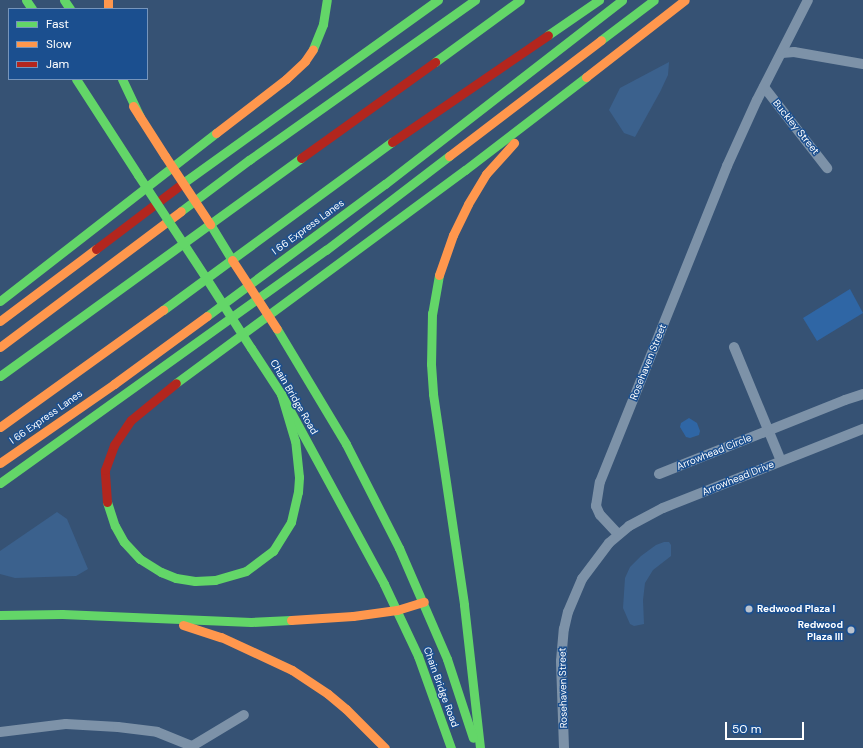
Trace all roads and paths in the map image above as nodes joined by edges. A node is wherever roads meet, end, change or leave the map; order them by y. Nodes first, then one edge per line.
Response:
1 (327, 0) edge
2 (438, 0) edge
3 (475, 0) edge
4 (520, 0) edge
5 (599, 0) edge
6 (622, 0) edge
7 (654, 0) edge
8 (685, 0) edge
9 (808, 0) edge
10 (619, 53) junction
11 (782, 53) junction
12 (863, 64) edge
13 (77, 80) edge
14 (116, 80) edge
15 (122, 80) edge
16 (764, 87) junction
17 (140, 117) junction
18 (828, 168) dead end
19 (210, 224) junction
20 (183, 243) junction
21 (232, 260) junction
22 (206, 278) junction
23 (0, 301) edge
24 (0, 321) edge
25 (0, 347) edge
26 (734, 347) dead end
27 (0, 376) edge
28 (281, 394) junction
29 (863, 394) edge
30 (0, 427) edge
31 (863, 429) edge
32 (768, 430) junction
33 (781, 461) junction
34 (0, 463) edge
35 (659, 474) dead end
36 (0, 483) edge
37 (618, 534) junction
38 (424, 602) junction
39 (397, 610) junction
40 (0, 615) edge
41 (147, 616) junction
42 (244, 715) dead end
43 (0, 732) edge
44 (191, 747) edge
45 (384, 748) edge
46 (451, 748) edge
47 (476, 748) edge
48 (480, 748) edge
49 (564, 748) edge

1 - 23 main road
2 - 24 main road
3 - 25 main road
4 - 19 main road
5 - 21 main road
6 - 34 main road, I 66 Express Lanes
7 - 36 main road
8 - 10 main road
9 - 11 street, Rosehaven Street
10 - 28 main road
10 - 48 main road
11 - 12 street
11 - 16 street, Rosehaven Street
13 - 20 main road, Chain Bridge Road, bridge
14 - 17 main road, Chain Bridge Road
15 - 17 main road
16 - 18 street, Buckley Street
16 - 37 street, Rosehaven Street
17 - 19 main road, Chain Bridge Road, bridge
19 - 20 main road
19 - 21 main road, Chain Bridge Road
20 - 22 main road, Chain Bridge Road
20 - 27 main road
21 - 22 main road
21 - 38 main road, Chain Bridge Road, bridge
22 - 28 main road, Chain Bridge Road, bridge
22 - 30 main road
26 - 32 street
28 - 39 main road, Chain Bridge Road
29 - 32 street, Arrowhead Circle
31 - 33 street, Arrowhead Drive
32 - 33 street
32 - 35 street, Arrowhead Circle
33 - 37 street, Arrowhead Drive
37 - 49 street, Rosehaven Street
38 - 39 main road
38 - 47 main road, Chain Bridge Road
39 - 41 main road
39 - 46 main road, Chain Bridge Road
40 - 41 main road
41 - 45 main road
42 - 44 street
43 - 44 street

